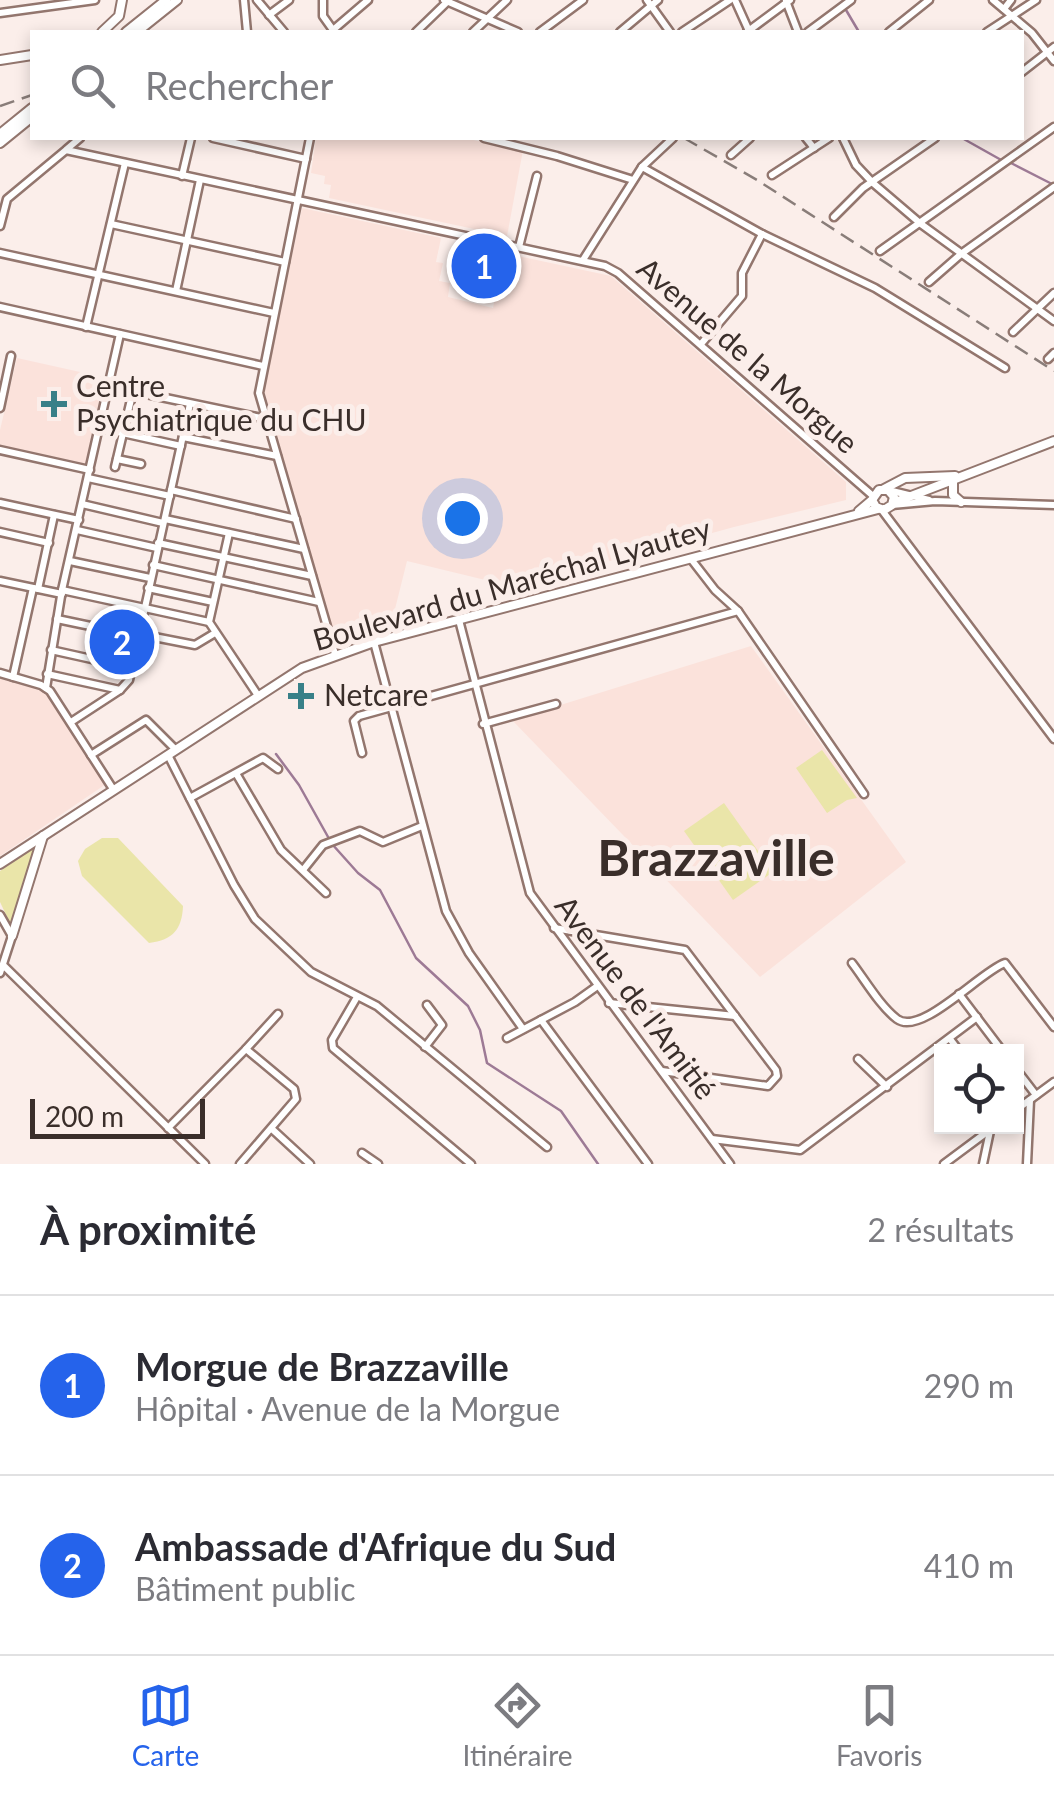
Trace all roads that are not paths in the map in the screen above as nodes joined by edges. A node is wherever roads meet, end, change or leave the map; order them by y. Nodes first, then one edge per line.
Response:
1 (95, 0) edge
2 (122, 0) edge
3 (166, 0) edge
4 (177, 0) edge
5 (244, 0) edge
6 (257, 0) edge
7 (290, 0) edge
8 (323, 0) edge
9 (368, 0) edge
10 (508, 0) edge
11 (583, 0) edge
12 (658, 0) edge
13 (733, 0) edge
14 (851, 0) edge
15 (929, 0) edge
16 (993, 0) edge
17 (1011, 0) edge
18 (1036, 0) edge
19 (447, 1) edge
20 (787, 1) edge
21 (649, 3) edge
22 (1004, 9) junction
23 (0, 13) edge
24 (269, 15) junction
25 (1013, 15) junction
26 (485, 18) junction
27 (105, 30) edge
28 (128, 30) edge
29 (140, 30) edge
30 (247, 30) edge
31 (282, 30) edge
32 (333, 30) edge
33 (335, 30) edge
34 (418, 30) edge
35 (474, 30) edge
36 (513, 30) edge
37 (543, 30) edge
38 (622, 30) edge
39 (669, 30) edge
40 (685, 30) edge
41 (748, 30) edge
42 (751, 30) edge
43 (797, 30) edge
44 (811, 30) edge
45 (892, 30) edge
46 (990, 30) edge
47 (1051, 49) edge
48 (30, 56) edge
49 (0, 60) edge
50 (1054, 61) edge
51 (1024, 70) edge
52 (30, 112) edge
53 (30, 113) edge
54 (1054, 127) edge
55 (0, 134) edge
56 (78, 140) edge
57 (191, 140) edge
58 (230, 140) edge
59 (310, 140) edge
60 (671, 140) edge
61 (748, 140) edge
62 (808, 140) edge
63 (826, 140) edge
64 (844, 140) edge
65 (932, 140) edge
66 (521, 142) edge
67 (0, 144) edge
68 (814, 148) junction
69 (66, 150) junction
70 (731, 154) dead end
71 (306, 159) junction
72 (124, 164) junction
73 (642, 168) junction
74 (772, 174) dead end
75 (182, 176) junction
76 (537, 176) dead end
77 (200, 180) junction
78 (633, 180) junction
79 (873, 183) junction
80 (1054, 187) edge
81 (299, 201) junction
82 (834, 216) dead end
83 (111, 224) junction
84 (921, 224) junction
85 (0, 226) edge
86 (762, 234) junction
87 (187, 241) junction
88 (518, 247) junction
89 (880, 251) dead end
90 (0, 253) edge
91 (961, 254) junction
92 (583, 261) junction
93 (285, 262) junction
94 (99, 276) junction
95 (929, 282) dead end
96 (176, 292) junction
97 (1054, 293) edge
98 (0, 307) edge
99 (1036, 311) junction
100 (274, 313) junction
101 (1054, 322) edge
102 (86, 327) junction
103 (1013, 332) dead end
104 (120, 334) junction
105 (700, 344) junction
106 (12, 356) dead end
107 (263, 366) junction
108 (1005, 368) dead end
109 (108, 386) junction
110 (132, 391) junction
111 (0, 403) edge
112 (190, 404) junction
113 (267, 420) junction
114 (100, 428) junction
115 (122, 434) junction
116 (1054, 440) edge
117 (182, 442) junction
118 (0, 450) edge
119 (277, 456) junction
120 (141, 464) dead end
121 (89, 474) junction
122 (956, 477) junction
123 (856, 480) junction
124 (884, 489) junction
125 (171, 493) junction
126 (913, 496) junction
127 (935, 501) junction
128 (960, 502) junction
129 (0, 503) edge
130 (82, 504) junction
131 (883, 504) junction
132 (1054, 506) edge
133 (54, 515) junction
134 (296, 518) junction
135 (78, 520) junction
136 (164, 521) junction
137 (76, 530) junction
138 (0, 532) edge
139 (230, 533) junction
140 (48, 543) junction
141 (158, 545) junction
142 (304, 549) junction
143 (223, 557) junction
144 (691, 559) junction
145 (70, 562) junction
146 (153, 565) junction
147 (312, 576) junction
148 (150, 578) junction
149 (218, 578) junction
150 (0, 581) edge
151 (36, 588) junction
152 (148, 588) junction
153 (62, 592) junction
154 (213, 602) junction
155 (319, 602) junction
156 (145, 608) junction
157 (738, 611) junction
158 (56, 618) junction
159 (459, 620) junction
160 (209, 622) junction
161 (215, 633) junction
162 (139, 635) junction
163 (374, 642) junction
164 (51, 650) junction
165 (335, 654) junction
166 (132, 668) junction
167 (0, 673) edge
168 (47, 674) junction
169 (13, 677) junction
170 (473, 684) junction
171 (46, 688) junction
172 (120, 690) junction
173 (257, 694) junction
174 (556, 704) dead end
175 (391, 708) junction
176 (70, 722) junction
177 (483, 724) junction
178 (1054, 739) edge
179 (171, 751) junction
180 (362, 752) dead end
181 (91, 754) junction
182 (278, 769) dead end
183 (236, 775) junction
184 (113, 789) junction
185 (864, 794) dead end
186 (190, 798) junction
187 (422, 826) junction
188 (43, 836) junction
189 (0, 864) edge
190 (303, 870) junction
191 (326, 893) dead end
192 (0, 915) edge
193 (553, 928) junction
194 (12, 936) junction
195 (852, 963) dead end
196 (1, 969) edge
197 (597, 986) junction
198 (959, 994) junction
199 (357, 996) junction
200 (609, 1002) junction
201 (427, 1005) dead end
202 (278, 1014) dead end
203 (736, 1016) junction
204 (978, 1018) junction
205 (541, 1020) junction
206 (1054, 1027) edge
207 (524, 1029) junction
208 (507, 1038) dead end
209 (950, 1039) junction
210 (954, 1044) edge
211 (997, 1044) edge
212 (425, 1046) junction
213 (246, 1049) junction
214 (858, 1059) dead end
215 (662, 1072) junction
216 (1054, 1082) edge
217 (1024, 1083) edge
218 (887, 1087) junction
219 (1033, 1098) junction
220 (1024, 1104) edge
221 (168, 1128) junction
222 (272, 1129) junction
223 (985, 1134) edge
224 (991, 1134) edge
225 (710, 1139) junction
226 (547, 1148) dead end
227 (362, 1153) dead end
228 (199, 1162) edge
229 (240, 1164) edge
230 (310, 1164) edge
231 (378, 1164) edge
232 (471, 1164) edge
233 (648, 1164) edge
234 (730, 1164) edge
235 (944, 1164) edge
236 (983, 1164) edge
237 (1028, 1164) edge

1 - 23 street
2 - 27 main road
3 - 28 main road
4 - 29 main road
5 - 30 street
6 - 24 street
7 - 24 street
8 - 32 street
9 - 33 street
10 - 26 street
11 - 37 street
12 - 21 street
13 - 40 street
13 - 41 street
14 - 44 street
15 - 45 street
16 - 22 street
17 - 22 street
18 - 25 street
19 - 26 street
19 - 34 street
20 - 42 street
20 - 43 street
21 - 38 street
21 - 39 street
22 - 25 street
24 - 31 street
25 - 46 street
25 - 47 street
26 - 35 street
26 - 36 street
47 - 50 street
47 - 51 street
48 - 49 main road
52 - 55 main road
53 - 67 main road
54 - 84 street
56 - 69 street
57 - 75 street
58 - 71 street
59 - 71 street
60 - 73 street
61 - 70 street
62 - 68 street
63 - 68 street
64 - 79 street
65 - 79 street
66 - 78 street
68 - 74 street
69 - 72 street, Avenue de la Morgue
69 - 85 street
71 - 81 street
72 - 75 street, Avenue de la Morgue
72 - 83 street
73 - 78 street
73 - 86 street
75 - 77 street, Avenue de la Morgue
76 - 88 street
77 - 81 street, Avenue de la Morgue
77 - 87 street
78 - 92 street
79 - 82 street
79 - 84 street
80 - 91 street
81 - 88 street, Avenue de la Morgue
81 - 93 street
83 - 87 street
83 - 94 street
84 - 89 street
84 - 91 street
86 - 105 street
86 - 108 street
87 - 93 street
87 - 96 street
88 - 92 street, Avenue de la Morgue
90 - 94 street
91 - 95 street
91 - 99 street
92 - 105 street, Avenue de la Morgue
93 - 100 street
94 - 96 street
94 - 102 street
96 - 100 street
97 - 99 street
98 - 102 street
99 - 101 street
99 - 103 street
100 - 107 street
102 - 104 street
104 - 107 street
104 - 109 street
105 - 123 street, Avenue de la Morgue
106 - 111 street
107 - 113 street
109 - 110 street
109 - 114 street
110 - 112 street
110 - 115 street
112 - 113 street
112 - 117 street
113 - 119 street
114 - 115 street
114 - 121 street
115 - 117 street
115 - 120 street
116 - 122 main road, Boulevard du Maréchal Lyautey
117 - 119 street
117 - 125 street
118 - 121 street
119 - 134 street
121 - 125 street
121 - 130 street
122 - 124 main road
122 - 126 main road, Boulevard du Maréchal Lyautey
122 - 128 main road
123 - 124 street, Avenue de la Morgue
123 - 131 street, Avenue de la Morgue
124 - 126 street, Avenue de la Morgue
124 - 131 main road
124 - 131 main road
125 - 134 street
125 - 136 street
126 - 127 street, Avenue de la Morgue
126 - 131 main road, Boulevard du Maréchal Lyautey
127 - 128 street
127 - 131 street
128 - 132 street
129 - 133 street
130 - 135 street
130 - 136 street
131 - 144 main road, Boulevard du Maréchal Lyautey
131 - 178 street, Avenue de la Morgue
133 - 135 street
133 - 140 street
134 - 142 street
135 - 137 street
136 - 139 street
136 - 141 street
137 - 141 street
137 - 145 street
138 - 140 street
139 - 142 street
139 - 143 street
140 - 151 street
141 - 143 street
141 - 146 street
142 - 147 street
143 - 147 street
143 - 149 street
144 - 157 street
144 - 159 main road, Boulevard du Maréchal Lyautey
145 - 148 street
145 - 153 street
146 - 148 street
146 - 149 street
147 - 155 street
148 - 152 street
149 - 154 street
149 - 155 street
150 - 151 street
151 - 153 street
151 - 169 street
152 - 154 street
152 - 156 street
153 - 156 street
153 - 158 street
154 - 160 street
155 - 165 street
156 - 160 street
156 - 162 street
157 - 170 street
157 - 185 street
158 - 162 street
158 - 164 street
159 - 163 main road, Boulevard du Maréchal Lyautey
159 - 170 street, Avenue de l'Amitié
160 - 161 street
161 - 162 street
161 - 173 street
162 - 166 street
163 - 165 main road, Boulevard du Maréchal Lyautey
163 - 175 street
164 - 166 street
164 - 168 street
165 - 173 main road, Boulevard du Maréchal Lyautey
166 - 172 street
167 - 169 street
168 - 171 street
168 - 172 street
169 - 171 street
170 - 175 street
170 - 177 street, Avenue de l'Amitié
171 - 176 street
172 - 176 street
173 - 179 main road, Boulevard du Maréchal Lyautey
174 - 177 street
175 - 180 street
175 - 187 street
176 - 181 street
177 - 193 street, Avenue de l'Amitié
179 - 181 street
179 - 184 main road, Boulevard du Maréchal Lyautey
179 - 186 street
181 - 184 street
182 - 183 street
183 - 186 street
183 - 190 street
184 - 188 main road, Boulevard du Maréchal Lyautey
186 - 199 street
187 - 190 street
187 - 207 street
188 - 189 main road, Boulevard du Maréchal Lyautey
188 - 194 main road
190 - 191 street
192 - 194 street
193 - 197 street, Avenue de l'Amitié
193 - 203 street
194 - 196 street
195 - 198 street
196 - 221 street
197 - 200 street, Avenue de l'Amitié
197 - 205 street
198 - 204 street
198 - 206 street
199 - 212 street
199 - 232 street
200 - 203 street
200 - 215 street, Avenue de l'Amitié
201 - 212 street
202 - 213 street
203 - 215 street
204 - 209 street
204 - 211 street
205 - 207 street
205 - 233 street
207 - 208 street
209 - 210 street
209 - 218 street
212 - 226 street
213 - 221 street
213 - 222 street
214 - 218 street
215 - 225 street, Avenue de l'Amitié
216 - 219 street
217 - 219 street
218 - 225 street
219 - 220 street
219 - 237 street
221 - 228 street
222 - 229 street
222 - 230 street
223 - 235 street
224 - 236 street
225 - 234 street, Avenue de l'Amitié
227 - 231 street

